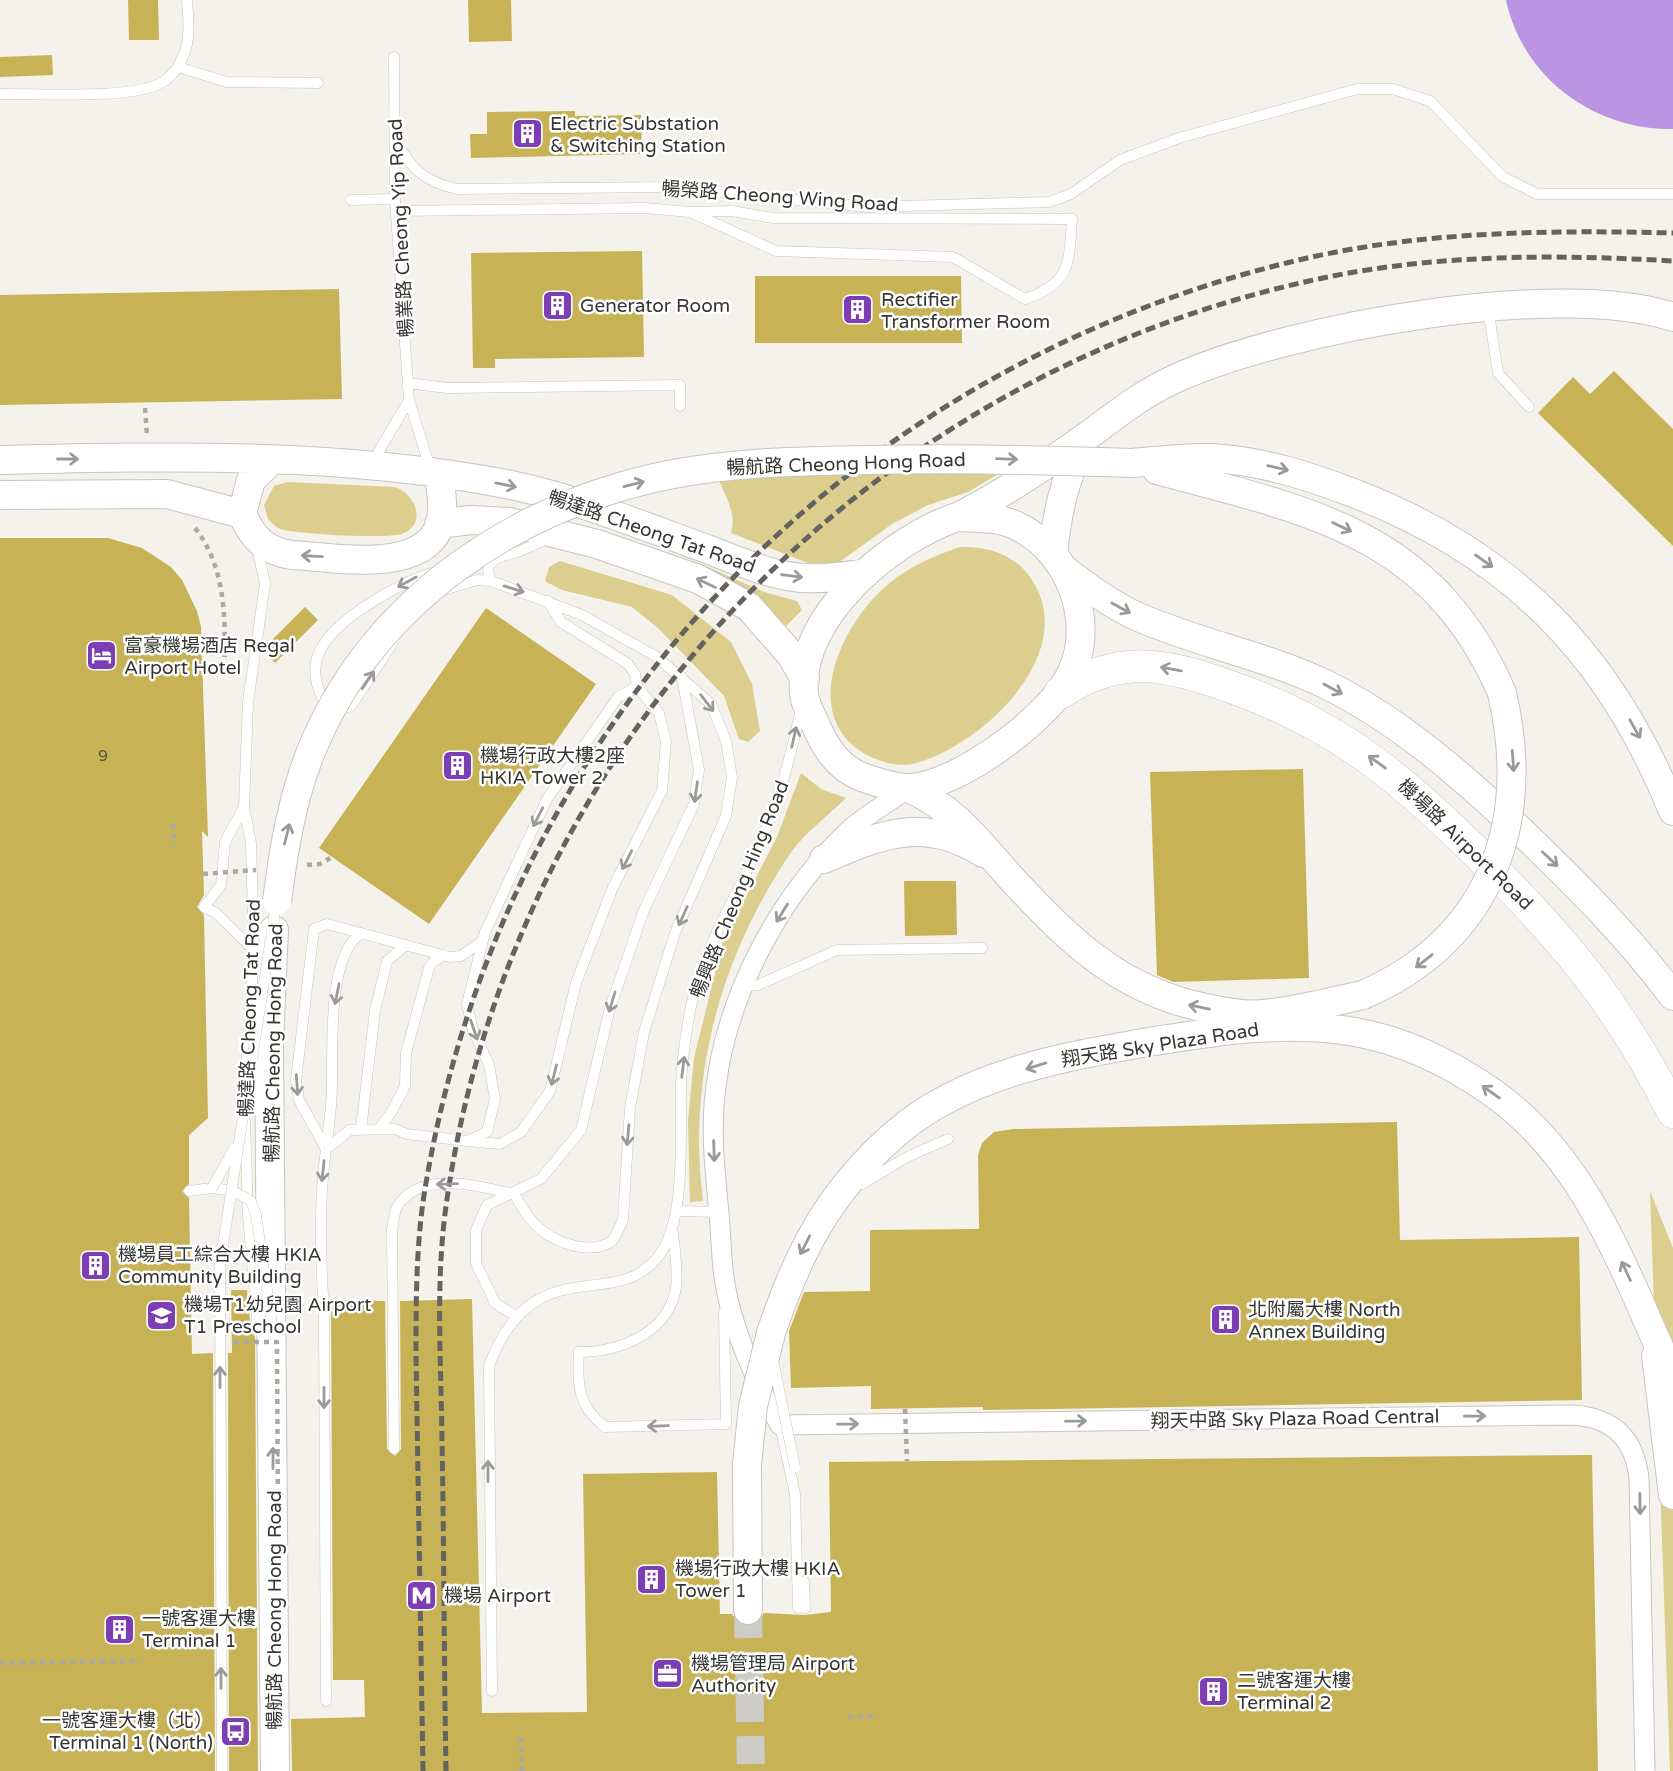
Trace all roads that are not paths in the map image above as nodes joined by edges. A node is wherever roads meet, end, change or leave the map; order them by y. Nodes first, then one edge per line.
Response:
1 (187, 0) edge
2 (394, 57) dead end
3 (178, 67) junction
4 (318, 83) dead end
5 (0, 94) edge
6 (395, 139) junction
7 (1673, 194) edge
8 (395, 199) junction
9 (351, 200) dead end
10 (396, 211) junction
11 (690, 212) junction
12 (1488, 308) junction
13 (1673, 317) edge
14 (408, 383) junction
15 (409, 400) junction
16 (680, 406) dead end
17 (1530, 407) dead end
18 (1086, 437) junction
19 (0, 460) edge
20 (272, 460) junction
21 (371, 465) junction
22 (1209, 471) junction
23 (435, 473) junction
24 (0, 495) edge
25 (957, 517) junction
26 (439, 524) junction
27 (248, 526) junction
28 (558, 535) junction
29 (496, 557) junction
30 (1059, 563) junction
31 (866, 573) junction
32 (492, 581) junction
33 (548, 601) junction
34 (682, 677) junction
35 (637, 687) junction
36 (804, 687) junction
37 (1060, 693) junction
38 (909, 788) junction
39 (244, 807) junction
40 (1673, 811) edge
41 (824, 859) junction
42 (998, 862) junction
43 (276, 901) junction
44 (361, 933) junction
45 (482, 941) junction
46 (406, 945) junction
47 (982, 948) dead end
48 (254, 950) junction
49 (444, 955) junction
50 (745, 986) junction
51 (1673, 996) edge
52 (1673, 1112) edge
53 (361, 1129) junction
54 (379, 1129) junction
55 (239, 1135) junction
56 (948, 1139) dead end
57 (467, 1141) junction
58 (326, 1149) junction
59 (212, 1188) junction
60 (189, 1191) dead end
61 (233, 1191) junction
62 (514, 1194) junction
63 (830, 1208) junction
64 (677, 1211) junction
65 (719, 1212) junction
66 (673, 1232) junction
67 (724, 1276) junction
68 (517, 1317) junction
69 (272, 1324) junction
70 (771, 1333) junction
71 (1653, 1334) junction
72 (261, 1354) dead end
73 (1673, 1378) edge
74 (726, 1424) junction
75 (780, 1425) junction
76 (394, 1449) dead end
77 (1673, 1495) edge
78 (759, 1541) dead end
79 (748, 1610) tunnel mouth
80 (492, 1691) dead end
81 (326, 1701) dead end
82 (222, 1771) edge
83 (275, 1771) edge
84 (1645, 1771) edge

1 - 3 lane
2 - 6 lane, 暢業路 Cheong Yip Road
3 - 4 lane
3 - 5 lane
6 - 7 lane, 暢榮路 Cheong Wing Road
6 - 8 lane, 暢業路 Cheong Yip Road
8 - 9 lane
8 - 10 lane, 暢業路 Cheong Yip Road
10 - 11 lane
10 - 14 lane, 暢業路 Cheong Yip Road
11 - 11 lane
12 - 13 street
12 - 17 lane
12 - 18 street
14 - 15 lane, 暢業路 Cheong Yip Road
14 - 16 lane
15 - 21 lane
15 - 23 lane, 暢業路 Cheong Yip Road
18 - 25 street
18 - 30 street
19 -> 20 street, 暢達路 Cheong Tat Road
20 - 21 street, 暢達路 Cheong Tat Road
20 - 27 street
21 - 23 street, 暢達路 Cheong Tat Road
22 -> 40 street
22 -> 42 street, bridge
43 -> 22 street, 暢航路 Cheong Hong Road, bridge
23 - 26 street
23 -> 31 street, 暢達路 Cheong Tat Road
24 - 27 street
25 - 30 street
25 - 31 street
26 -> 27 street
26 - 28 street, 暢達路 Cheong Tat Road
27 - 39 lane, 暢達路 Cheong Tat Road
28 - 29 lane, 暢興路 Cheong Hing Road
36 -> 28 street, 暢達路 Cheong Tat Road
29 - 32 lane
29 -> 32 lane, 暢興路 Cheong Hing Road
30 - 37 street
30 -> 51 street
31 - 36 street
32 -> 33 lane, 暢興路 Cheong Hing Road
33 - 34 lane, 暢興路 Cheong Hing Road
33 - 35 lane
34 -> 62 lane
34 -> 62 lane, 暢興路 Cheong Hing Road
35 -> 45 lane
35 -> 57 lane
36 - 38 street, 暢達路 Cheong Tat Road
64 -> 36 lane, 暢興路 Cheong Hing Road
37 - 38 street
52 -> 37 main road, 機場路 Airport Road
38 - 41 street
38 - 42 street
39 - 48 lane, 暢達路 Cheong Tat Road
39 - 48 lane
41 - 42 street
41 -> 50 street
43 - 55 lane, bridge
43 - 69 street, 暢航路 Cheong Hong Road, bridge
44 - 46 lane
44 -> 58 lane
44 -> 58 lane
45 - 49 lane
45 -> 57 lane
46 - 49 lane
46 - 53 lane
47 - 50 lane
48 - 72 lane, 暢達路 Cheong Tat Road
49 - 54 lane
50 -> 65 street
53 - 54 lane
53 - 58 lane
54 - 57 lane
55 - 59 lane, bridge
55 - 61 lane, bridge
56 - 63 lane
58 -> 81 lane
59 - 60 lane
59 - 61 lane, bridge
61 - 69 lane, bridge
82 -> 61 lane, bridge
62 - 68 lane
62 -> 76 lane
63 -> 70 street, 翔天路 Sky Plaza Road
71 -> 63 street, 翔天路 Sky Plaza Road
64 - 65 lane
64 - 66 lane, 暢興路 Cheong Hing Road
65 - 67 street
66 - 68 lane, 暢興路 Cheong Hing Road
74 -> 66 lane
67 - 74 lane
67 - 75 street
80 -> 68 lane, 暢興路 Cheong Hing Road
83 -> 69 street, 暢航路 Cheong Hong Road, bridge
70 - 75 lane, 翔天路 Sky Plaza Road, bridge
70 - 79 street, 翔天路 Sky Plaza Road, bridge
71 - 73 street, 翔天路 Sky Plaza Road
71 - 77 street
74 - 78 lane
75 -> 84 street, 翔天中路 Sky Plaza Road Central

